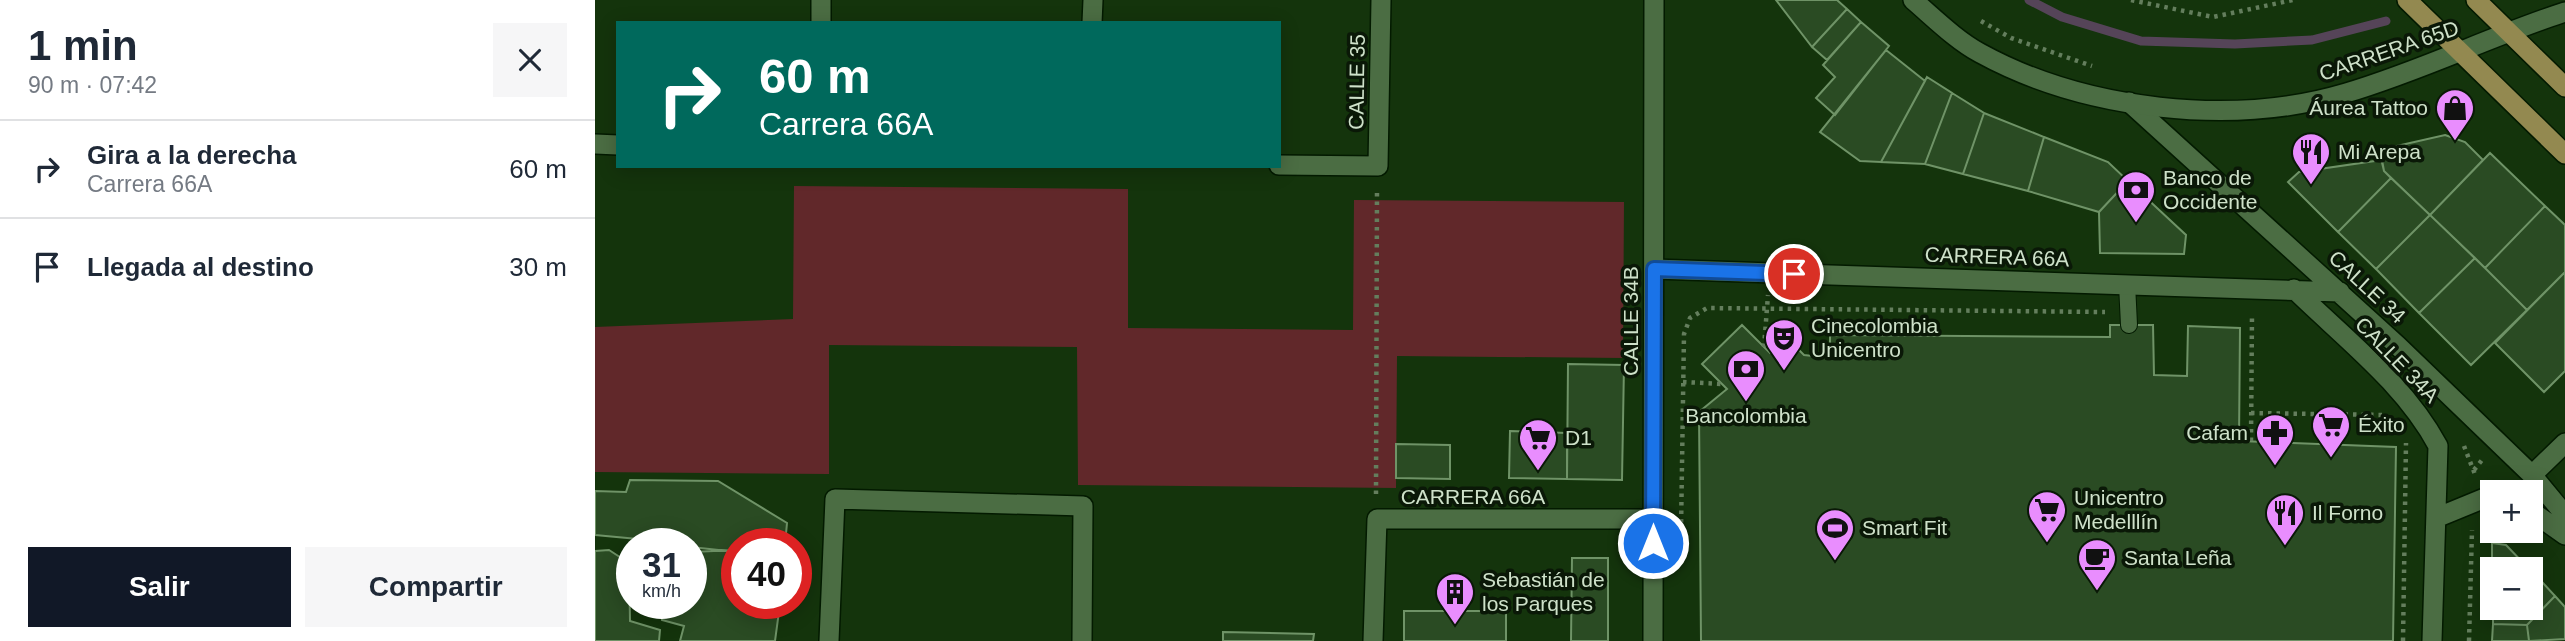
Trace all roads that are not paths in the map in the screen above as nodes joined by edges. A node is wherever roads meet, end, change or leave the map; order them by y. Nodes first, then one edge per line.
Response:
1 (821, 0) edge
2 (1093, 0) edge
3 (1381, 0) edge
4 (1654, 0) edge
5 (1913, 0) edge
6 (2407, 0) edge
7 (2476, 0) edge
8 (2565, 12) edge
9 (821, 21) edge
10 (1092, 21) edge
11 (2509, 32) junction
12 (2461, 52) junction
13 (2565, 87) edge
14 (2129, 102) junction
15 (595, 144) edge
16 (616, 145) edge
17 (2565, 153) edge
18 (1281, 165) edge
19 (1654, 269) junction
20 (2127, 284) junction
21 (2294, 289) junction
22 (2340, 292) junction
23 (2128, 319) road end
24 (2565, 443) edge
25 (2532, 475) junction
26 (2480, 499) edge
27 (2565, 515) edge
28 (2436, 518) junction
29 (1653, 519) junction
30 (2543, 519) edge
31 (2565, 535) edge
32 (829, 641) edge
33 (1082, 641) edge
34 (1373, 641) edge
35 (1653, 641) edge
36 (2432, 641) edge

1 - 9 street
2 - 10 street
3 - 18 street, CALLE 35
4 - 19 street, CALLE 34B
5 - 14 street, CARRERA 65D
6 - 12 main road
7 - 11 main road
8 - 11 street, CARRERA 65D
11 - 12 street, CARRERA 65D
11 - 13 main road
12 - 14 street, CARRERA 65D
12 - 17 main road
14 - 22 street, CALLE 34
15 - 16 street
19 - 20 street, CARRERA 66A
19 - 29 street, CALLE 34B
20 - 21 street, CARRERA 66A
20 - 23 lane
21 - 22 street, CARRERA 66A
21 - 28 street, CALLE 34A
22 - 25 street, CALLE 34
24 - 25 street
25 - 27 street, CALLE 34
26 - 28 street
28 - 36 street, CALLE 34A
29 - 34 street, CARRERA 66A
29 - 35 street, CALLE 34B
30 - 31 street
32 - 33 street

